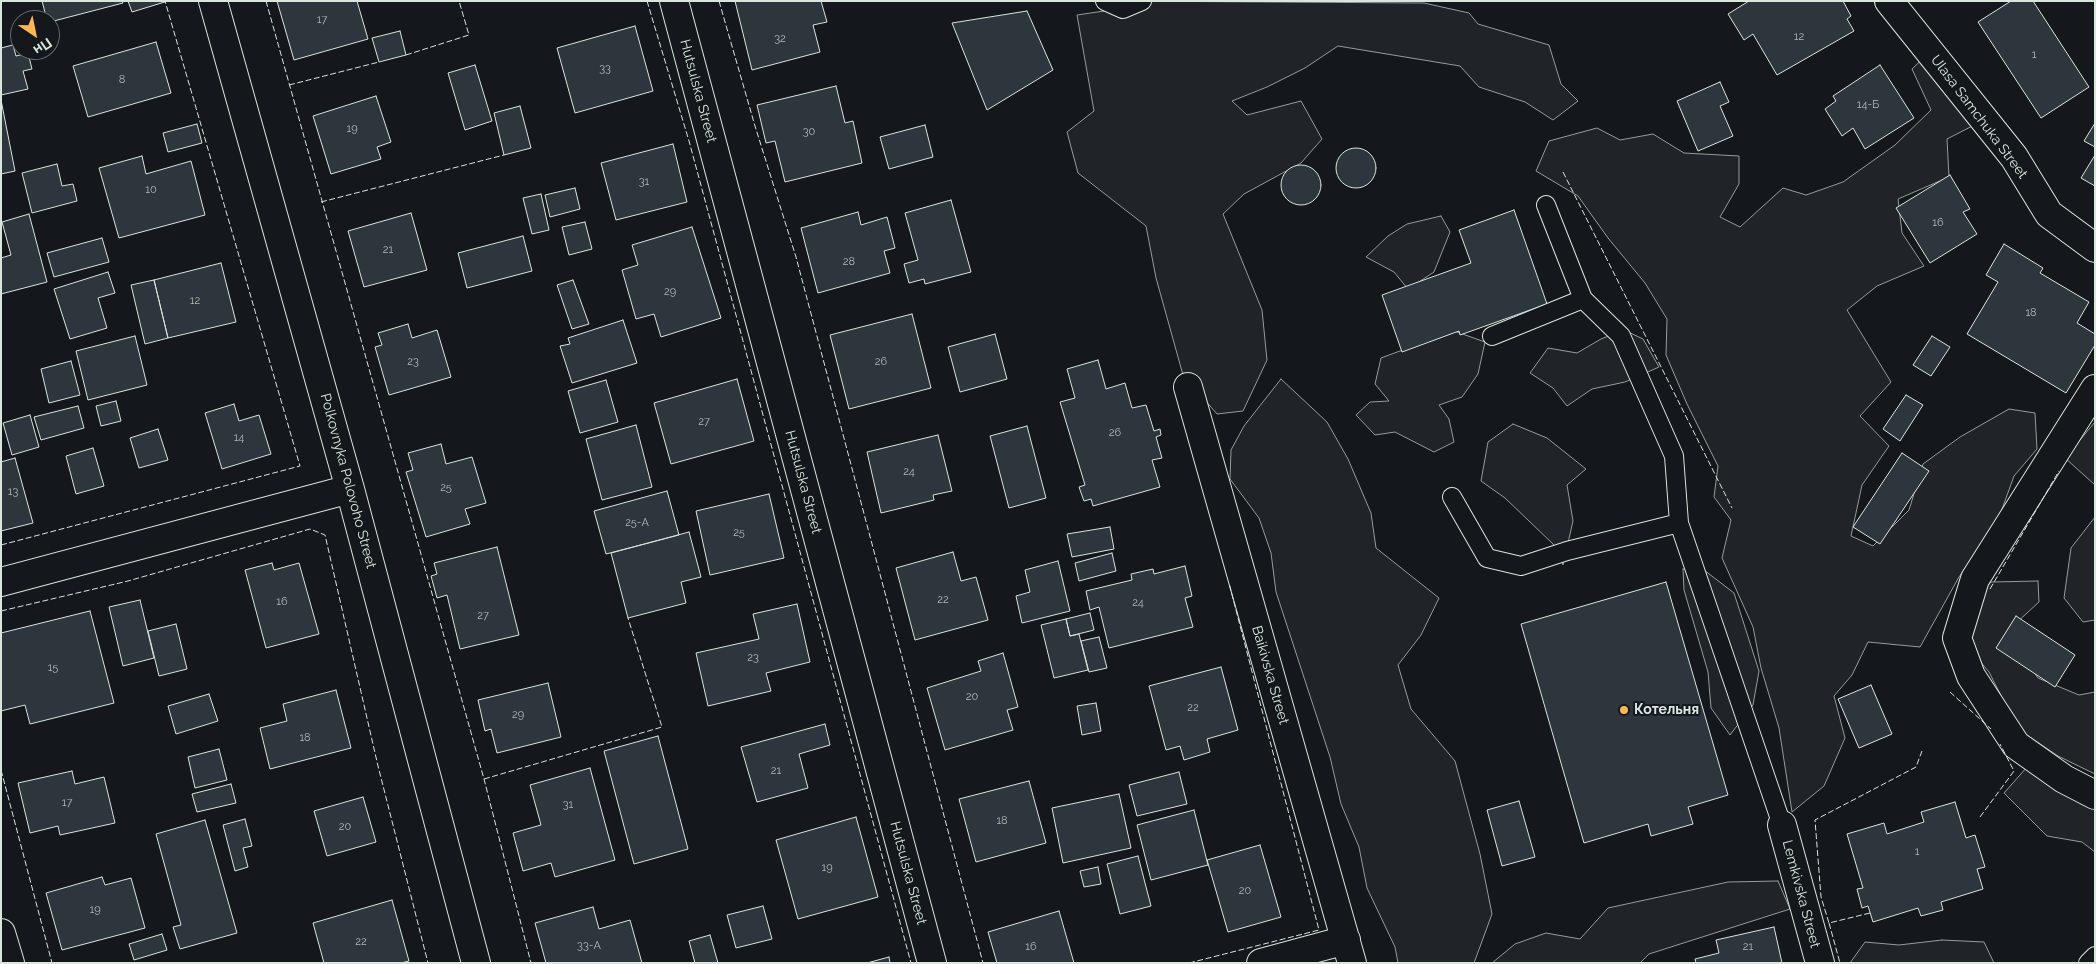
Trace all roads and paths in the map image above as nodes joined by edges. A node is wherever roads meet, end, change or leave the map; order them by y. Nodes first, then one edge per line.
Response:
1 (213, 1) edge
2 (674, 1) edge
3 (1105, 1) edge
4 (1142, 1) edge
5 (1889, 1) edge
6 (1546, 205) dead end
7 (2095, 248) edge
8 (1584, 298) junction
9 (1492, 336) dead end
10 (1188, 387) dead end
11 (2095, 389) edge
12 (350, 488) junction
13 (1452, 497) dead end
14 (1679, 523) junction
15 (1, 582) edge
16 (2095, 796) edge
17 (1782, 825) joint
18 (1, 933) edge
19 (1349, 952) edge
20 (2095, 956) edge
21 (10, 963) edge
22 (476, 963) edge
23 (932, 963) edge
24 (1261, 963) edge
25 (1820, 963) edge
26 (2088, 963) edge

1 - 12 street, Polkovnyka Polovoho Street
2 - 23 street, Hutsulska Street
3 - 4 lane
5 - 7 street, Ulasa Samchuka Street
6 - 8 lane
8 - 9 lane
8 - 14 lane
10 - 19 street, Baikivska Street
11 - 16 street
12 - 15 street
12 - 22 street, Polkovnyka Polovoho Street
13 - 14 lane
14 - 17 lane
17 - 25 street, Lemkivska Street
18 - 21 street
19 - 24 street
20 - 26 lane

